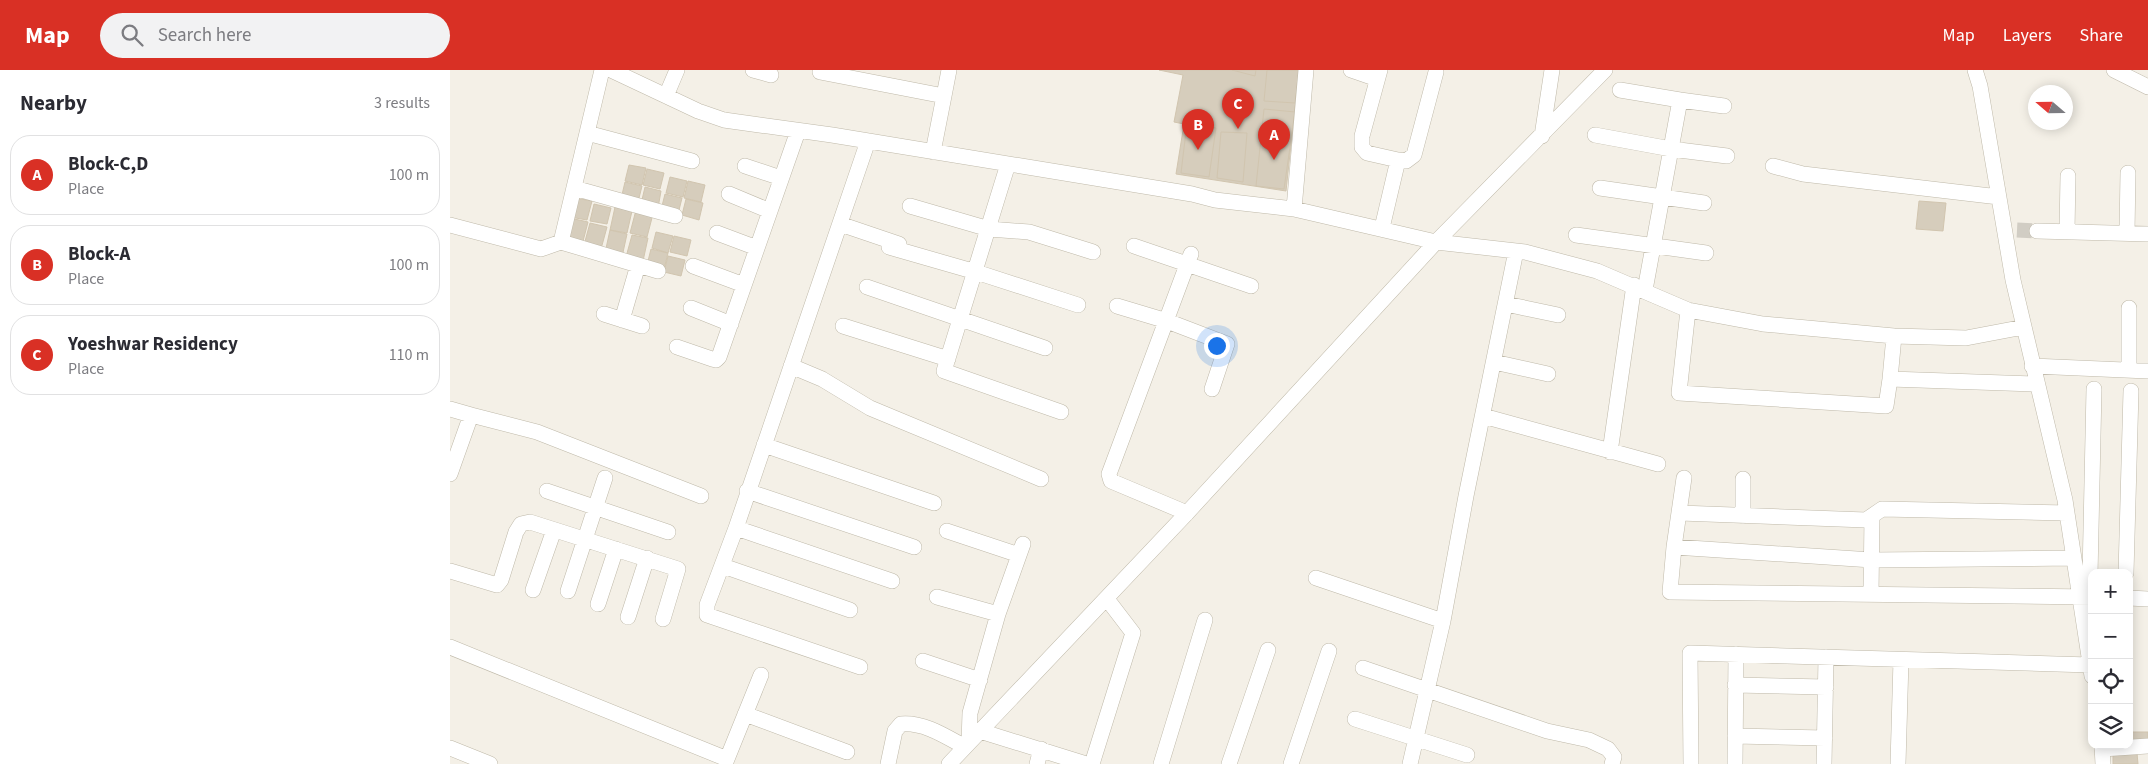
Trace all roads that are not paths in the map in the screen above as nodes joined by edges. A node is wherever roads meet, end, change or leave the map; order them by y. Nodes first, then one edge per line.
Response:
1 (602, 70) edge
2 (611, 70) edge
3 (677, 70) edge
4 (753, 70) edge
5 (949, 70) edge
6 (1306, 70) edge
7 (1352, 70) edge
8 (1552, 70) edge
9 (1605, 70) edge
10 (1975, 70) edge
11 (2114, 70) edge
12 (820, 72) dead end
13 (1436, 72) dead end
14 (1379, 74) edge
15 (771, 75) dead end
16 (2148, 88) edge
17 (1620, 90) dead end
18 (666, 96) junction
19 (944, 96) junction
20 (1680, 100) junction
21 (1724, 106) dead end
22 (798, 132) junction
23 (587, 133) junction
24 (1595, 135) dead end
25 (1542, 136) junction
26 (868, 141) junction
27 (1672, 149) junction
28 (933, 152) junction
29 (1727, 156) dead end
30 (1398, 160) junction
31 (692, 161) dead end
32 (1008, 164) junction
33 (745, 166) dead end
34 (1773, 166) dead end
35 (2128, 173) dead end
36 (2068, 176) dead end
37 (781, 178) junction
38 (574, 188) junction
39 (1600, 188) dead end
40 (729, 194) dead end
41 (1662, 197) junction
42 (1999, 197) junction
43 (1704, 203) dead end
44 (910, 206) dead end
45 (1294, 209) junction
46 (770, 211) junction
47 (675, 216) dead end
48 (840, 224) junction
49 (450, 225) edge
50 (1382, 228) junction
51 (989, 229) junction
52 (2036, 231) tunnel mouth
53 (2067, 231) junction
54 (2126, 232) junction
55 (717, 233) dead end
56 (2148, 234) edge
57 (1576, 235) dead end
58 (561, 242) junction
59 (1436, 242) junction
60 (1134, 246) dead end
61 (1653, 247) junction
62 (757, 248) junction
63 (1516, 251) junction
64 (1093, 252) dead end
65 (1706, 253) dead end
66 (1190, 259) junction
67 (638, 265) junction
68 (693, 266) dead end
69 (658, 271) dead end
70 (976, 272) junction
71 (744, 284) junction
72 (1251, 286) dead end
73 (867, 287) dead end
74 (1639, 288) junction
75 (1506, 304) junction
76 (1078, 305) dead end
77 (1117, 306) dead end
78 (691, 308) dead end
79 (2129, 308) dead end
80 (1688, 310) junction
81 (604, 314) dead end
82 (1558, 315) dead end
83 (960, 319) junction
84 (622, 320) junction
85 (1167, 321) junction
86 (731, 324) junction
87 (642, 326) dead end
88 (843, 326) dead end
89 (2024, 327) junction
90 (1894, 336) junction
91 (678, 347) dead end
92 (1045, 348) dead end
93 (948, 359) junction
94 (1494, 362) junction
95 (791, 366) junction
96 (2032, 366) junction
97 (2129, 370) junction
98 (2148, 371) edge
99 (1548, 374) dead end
100 (1890, 378) junction
101 (2036, 384) junction
102 (1212, 389) dead end
103 (2094, 389) dead end
104 (2132, 391) dead end
105 (450, 409) edge
106 (1061, 412) dead end
107 (471, 415) junction
108 (1483, 416) junction
109 (764, 445) junction
110 (1610, 452) junction
111 (1658, 464) dead end
112 (450, 474) edge
113 (605, 478) dead end
114 (1684, 478) dead end
115 (1041, 479) dead end
116 (1743, 479) dead end
117 (548, 491) dead end
118 (748, 491) junction
119 (701, 496) dead end
120 (934, 503) dead end
121 (595, 507) junction
122 (1187, 513) junction
123 (1680, 513) junction
124 (2067, 514) junction
125 (1744, 516) junction
126 (1872, 516) junction
127 (736, 528) junction
128 (554, 530) junction
129 (947, 531) dead end
130 (668, 532) dead end
131 (585, 539) junction
132 (914, 547) dead end
133 (1674, 548) junction
134 (616, 549) junction
135 (647, 558) junction
136 (2073, 558) junction
137 (1872, 560) junction
138 (723, 566) junction
139 (2126, 569) edge
140 (450, 571) edge
141 (1316, 578) dead end
142 (892, 581) dead end
143 (533, 590) dead end
144 (568, 591) dead end
145 (2083, 593) edge
146 (1870, 594) junction
147 (937, 597) dead end
148 (2133, 598) edge
149 (1107, 599) junction
150 (2148, 599) edge
151 (598, 604) dead end
152 (850, 610) dead end
153 (998, 614) junction
154 (628, 617) dead end
155 (663, 619) dead end
156 (1205, 620) dead end
157 (1443, 621) junction
158 (450, 648) edge
159 (1268, 650) dead end
160 (1329, 651) dead end
161 (1736, 654) junction
162 (1826, 657) junction
163 (2090, 659) edge
164 (1901, 660) junction
165 (923, 661) dead end
166 (860, 667) dead end
167 (1363, 668) dead end
168 (2088, 671) edge
169 (761, 676) dead end
170 (980, 680) junction
171 (1735, 685) junction
172 (1826, 686) junction
173 (1427, 689) junction
174 (745, 714) junction
175 (1355, 720) dead end
176 (980, 731) junction
177 (1735, 736) junction
178 (1415, 738) junction
179 (1825, 738) junction
180 (967, 744) junction
181 (2148, 746) edge
182 (450, 748) edge
183 (1041, 749) junction
184 (847, 752) dead end
185 (2102, 753) edge
186 (1467, 755) dead end
187 (726, 761) edge
188 (490, 764) edge
189 (888, 764) edge
190 (949, 764) edge
191 (1037, 764) edge
192 (1086, 764) edge
193 (1092, 764) edge
194 (1161, 764) edge
195 (1228, 764) edge
196 (1292, 764) edge
197 (1410, 764) edge
198 (1612, 764) edge
199 (1691, 764) edge
200 (1735, 764) edge
201 (1824, 764) edge
202 (1898, 764) edge

1 - 23 street
2 - 18 street
3 - 18 street
4 - 15 street
5 - 19 street
6 - 45 street
7 - 14 street
8 - 25 street
9 - 25 street
10 - 42 street
11 - 16 street
12 - 19 street
13 - 30 street
14 - 30 street
17 - 20 street
18 - 22 street
19 - 28 street
20 - 21 street
20 - 27 street
22 - 26 street
22 - 37 street
23 - 31 street
23 - 38 street
24 - 27 street
25 - 59 street
26 - 28 street
26 - 48 street
27 - 29 street
27 - 41 street
28 - 32 street
30 - 50 street
32 - 45 street
32 - 51 street
33 - 37 street
34 - 42 street
35 - 54 street
36 - 53 street
37 - 46 street
38 - 47 street
38 - 58 street
39 - 41 street
40 - 46 street
41 - 43 street
41 - 61 street
42 - 89 street
44 - 51 street
45 - 50 street
46 - 62 street
48 - 70 street
48 - 95 street
49 - 58 street
50 - 59 street
51 - 64 street
51 - 70 street
52 - 53 street
53 - 54 street
54 - 56 street
55 - 62 street
57 - 61 street
58 - 67 street
59 - 63 street
59 - 122 street
60 - 66 street
61 - 65 street
61 - 74 street
62 - 71 street
63 - 74 street
63 - 75 street
66 - 72 street
66 - 85 street
67 - 69 street
67 - 84 street
68 - 71 street
70 - 76 street
70 - 83 street
71 - 86 street
73 - 83 street
74 - 80 street
74 - 110 street
75 - 82 street
75 - 94 street
77 - 85 street
78 - 86 street
79 - 97 street
80 - 90 street
80 - 100 street
81 - 84 street
83 - 92 street
83 - 93 street
84 - 87 street
85 - 102 street
85 - 122 street
86 - 91 street
88 - 93 street
89 - 90 street
89 - 96 street
90 - 100 street
93 - 106 street
94 - 99 street
94 - 108 street
95 - 109 street
95 - 115 street
96 - 97 street
96 - 101 street
97 - 98 street
100 - 101 street
101 - 124 street
103 - 145 street
104 - 139 street
105 - 107 street
107 - 112 street
107 - 119 street
108 - 110 street
108 - 157 street
109 - 118 street
109 - 120 street
110 - 111 street
113 - 121 street
114 - 123 street
116 - 125 street
117 - 121 street
118 - 127 street
118 - 132 street
121 - 130 street
121 - 131 street
122 - 149 street
123 - 125 street
123 - 133 street
124 - 126 street
124 - 136 street
125 - 126 street
126 - 137 street
127 - 138 street
127 - 142 street
128 - 131 street
128 - 140 street
128 - 143 street
129 - 153 street
131 - 134 street
131 - 144 street
133 - 137 street
133 - 146 street
134 - 135 street
134 - 151 street
135 - 154 street
135 - 155 street
136 - 137 street
136 - 145 street
137 - 146 street
138 - 152 street
138 - 166 street
141 - 157 street
145 - 146 street
145 - 163 street
147 - 153 street
148 - 150 street
149 - 176 street
149 - 193 street
153 - 170 street
156 - 194 street
157 - 173 street
158 - 187 street
159 - 195 street
160 - 196 street
161 - 162 street
161 - 171 street
161 - 199 street
162 - 164 street
162 - 172 street
164 - 168 street
164 - 202 street
165 - 170 street
167 - 173 street
169 - 174 street
170 - 180 street
171 - 172 street
171 - 177 street
172 - 179 street
173 - 178 street
173 - 198 street
174 - 184 street
174 - 187 street
175 - 178 street
176 - 180 street
176 - 183 street
177 - 179 street
177 - 200 street
178 - 186 street
178 - 197 street
179 - 201 street
180 - 189 street
180 - 190 street
181 - 185 street
182 - 188 street
183 - 191 street
183 - 192 street

